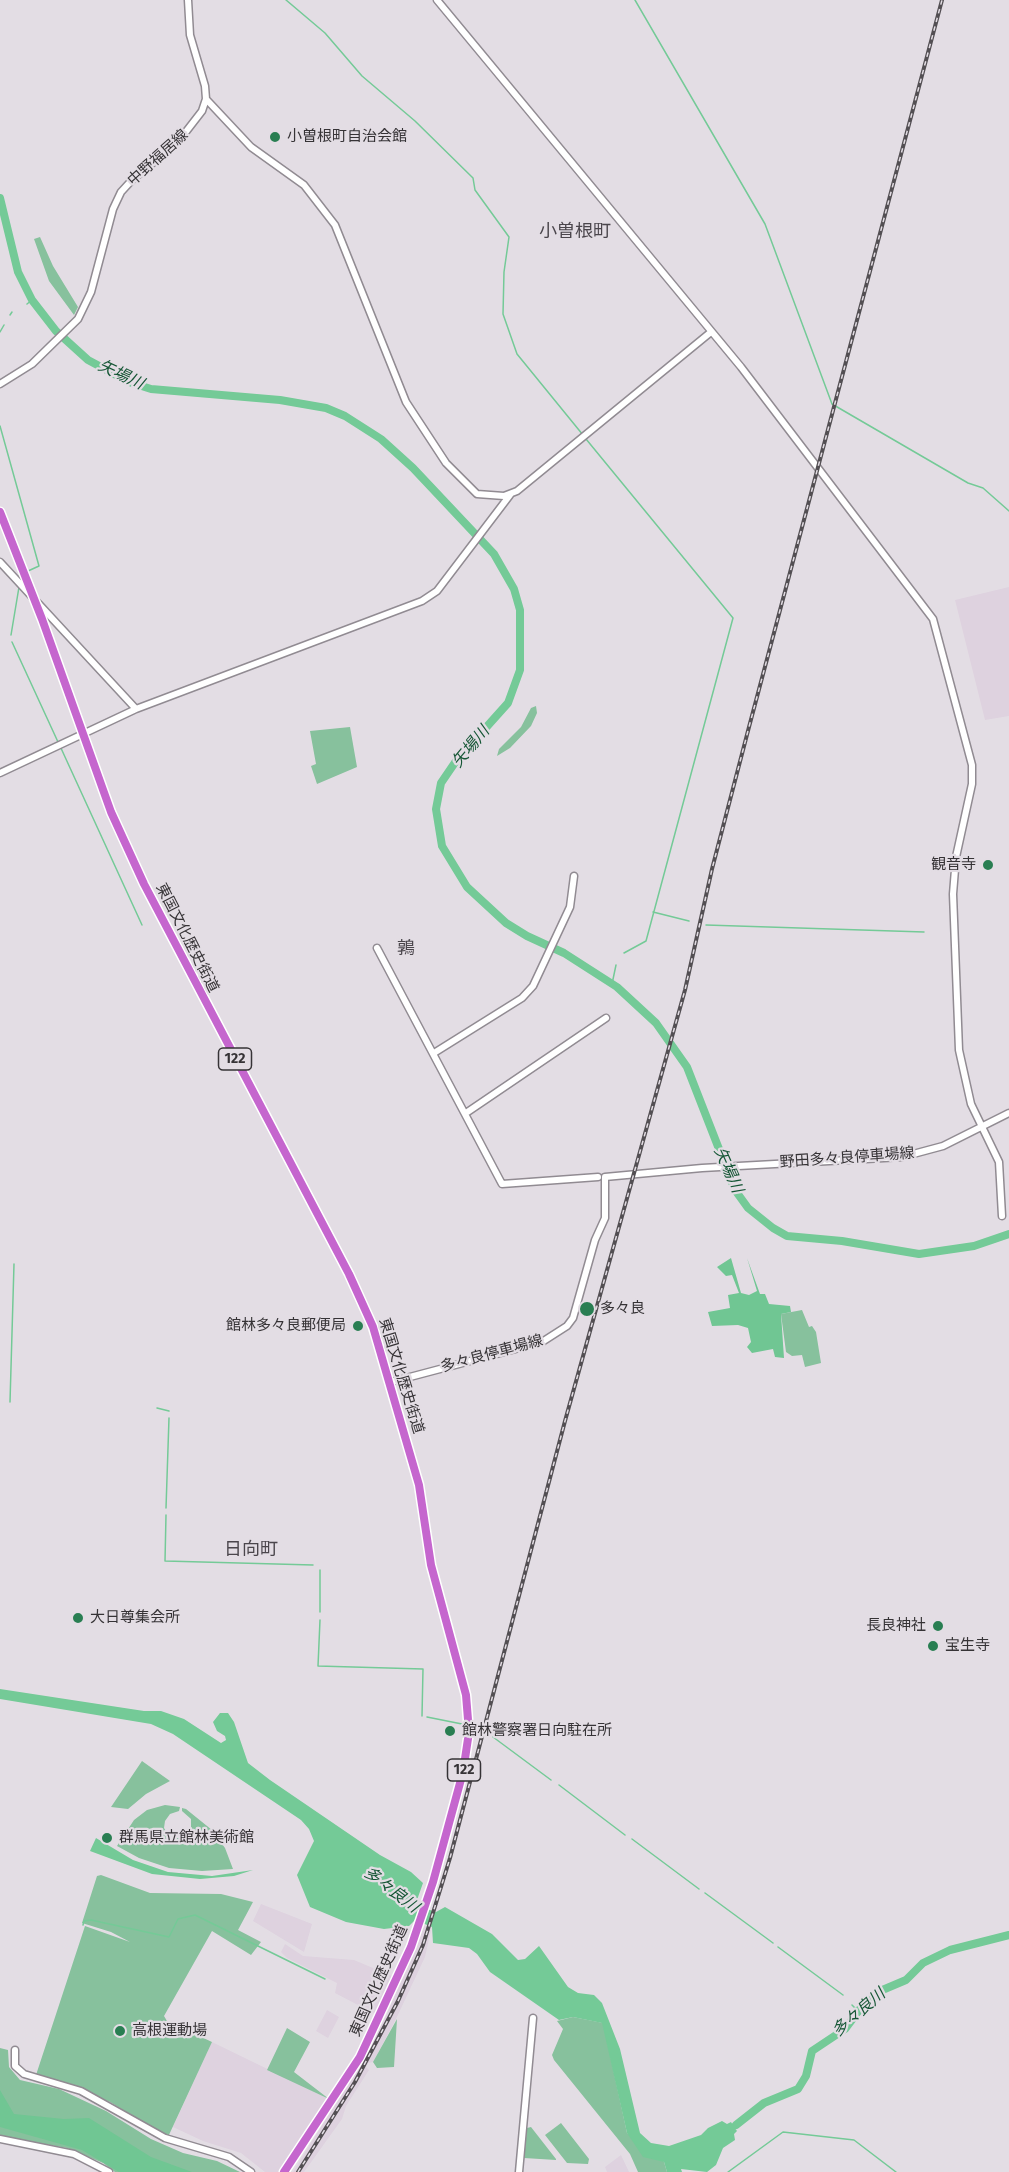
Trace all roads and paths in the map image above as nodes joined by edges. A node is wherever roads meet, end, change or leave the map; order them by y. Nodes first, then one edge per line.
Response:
1 (188, 0) edge
2 (437, 0) edge
3 (206, 99) junction
4 (711, 332) junction
5 (0, 384) edge
6 (510, 495) junction
7 (0, 512) edge
8 (0, 562) edge
9 (35, 600) junction
10 (136, 709) junction
11 (83, 734) junction
12 (0, 773) edge
13 (574, 876) dead end
14 (377, 948) dead end
15 (606, 1018) dead end
16 (434, 1053) junction
17 (466, 1113) junction
18 (1009, 1113) edge
19 (982, 1128) junction
20 (598, 1177) dead end
21 (1002, 1216) dead end
22 (576, 1304) joint
23 (391, 1382) junction
24 (533, 2018) dead end
25 (15, 2050) dead end
26 (0, 2139) edge
27 (110, 2172) edge
28 (251, 2172) edge
29 (284, 2172) edge
30 (519, 2172) edge

1 - 3 street
2 - 4 street
3 - 5 street, 中野福居線
3 - 6 street
4 - 6 street
4 - 19 street
6 - 10 street
7 - 9 highway, 東国文化歴史街道 / 122
8 - 9 street
9 - 10 street
9 - 11 highway, 東国文化歴史街道 / 122
10 - 11 street
11 - 12 street
11 - 23 highway, 東国文化歴史街道 / 122
13 - 16 street
14 - 16 street
15 - 17 street
16 - 17 street
17 - 20 street
18 - 19 street, 野田多々良停車場線
19 - 21 street
19 - 22 street, 野田多々良停車場線
22 - 23 street, 多々良停車場線
23 - 29 highway, 東国文化歴史街道 / 122
24 - 30 street
25 - 28 street
26 - 27 street

